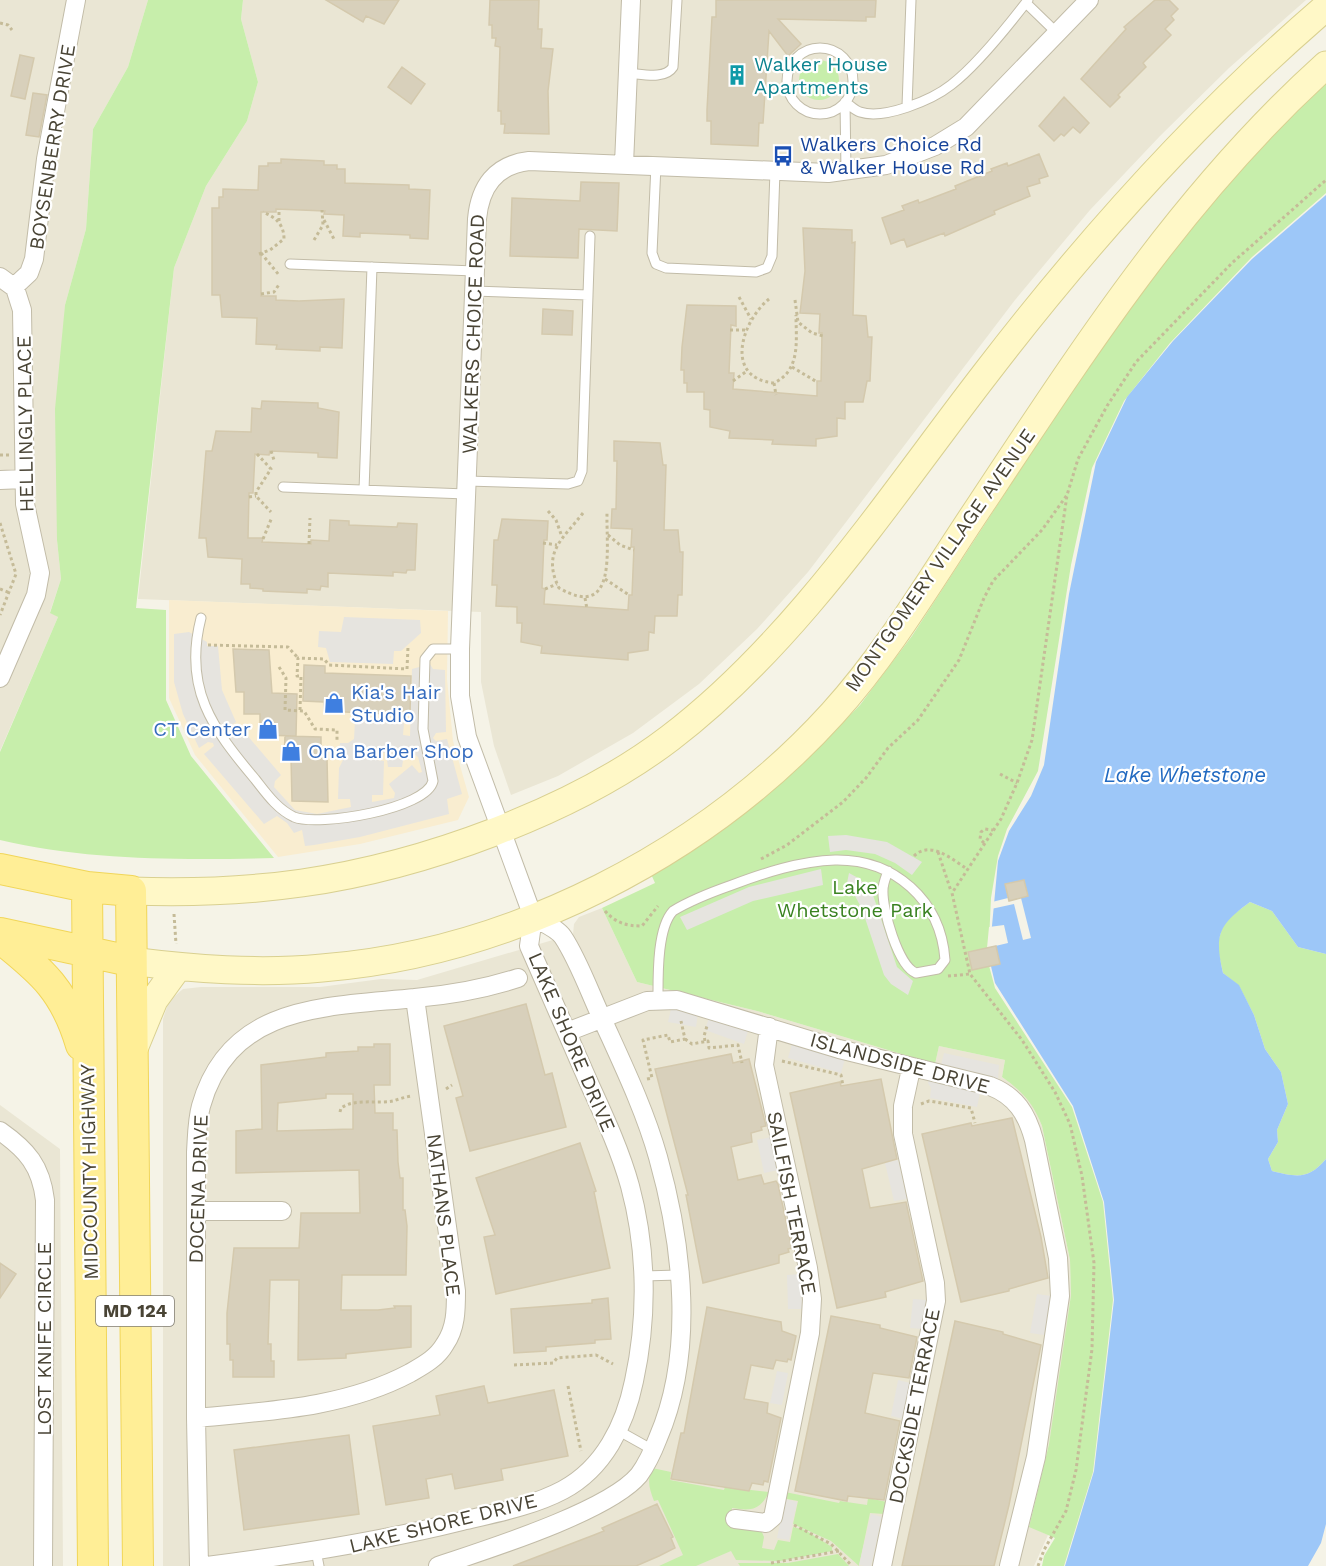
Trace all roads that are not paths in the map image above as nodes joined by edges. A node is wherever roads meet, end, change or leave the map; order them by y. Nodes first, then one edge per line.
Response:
1 (76, 0) edge
2 (631, 0) edge
3 (677, 0) edge
4 (910, 0) edge
5 (1089, 0) edge
6 (1027, 2) edge
7 (1326, 7) edge
8 (1057, 33) junction
9 (1326, 65) edge
10 (628, 73) junction
11 (845, 102) junction
12 (907, 106) junction
13 (624, 164) junction
14 (656, 165) junction
15 (775, 171) junction
16 (846, 172) junction
17 (590, 236) dead end
18 (290, 264) dead end
19 (372, 267) junction
20 (475, 271) junction
21 (7, 282) edge
22 (474, 291) junction
23 (588, 295) junction
24 (24, 479) junction
25 (0, 480) edge
26 (282, 487) dead end
27 (467, 487) junction
28 (364, 490) junction
29 (201, 618) dead end
30 (460, 649) junction
31 (0, 678) edge
32 (499, 829) junction
33 (0, 869) edge
34 (888, 871) junction
35 (87, 887) junction
36 (131, 891) junction
37 (533, 917) junction
38 (0, 933) edge
39 (0, 938) edge
40 (87, 954) junction
41 (178, 960) junction
42 (130, 961) junction
43 (518, 978) dead end
44 (415, 998) junction
45 (658, 999) junction
46 (601, 1018) junction
47 (769, 1027) junction
48 (567, 1032) junction
49 (131, 1055) junction
50 (911, 1069) junction
51 (88, 1071) junction
52 (0, 1131) edge
53 (196, 1211) junction
54 (282, 1211) dead end
55 (679, 1275) junction
56 (643, 1276) junction
57 (196, 1418) junction
58 (619, 1431) junction
59 (653, 1450) junction
60 (735, 1519) dead end
61 (318, 1559) edge
62 (43, 1566) edge
63 (93, 1566) edge
64 (138, 1566) edge
65 (199, 1566) edge
66 (207, 1566) edge
67 (438, 1566) edge
68 (882, 1566) edge
69 (1009, 1566) edge

1 - 21 street, BOYSENBERRY DRIVE
2 - 10 street
3 - 10 lane
4 - 12 lane
5 - 8 street, WALKERS CHOICE ROAD
6 - 8 lane
6 - 12 lane
7 - 32 main road
8 - 16 street, WALKERS CHOICE ROAD
9 - 37 main road, MONTGOMERY VILLAGE AVENUE
10 - 13 street
11 - 11 lane
11 - 12 lane
11 - 16 lane
13 - 14 street, WALKERS CHOICE ROAD
13 - 20 street, WALKERS CHOICE ROAD
14 - 15 street, WALKERS CHOICE ROAD
14 - 15 lane
15 - 16 street, WALKERS CHOICE ROAD
17 - 23 lane
18 - 19 lane
19 - 20 lane
19 - 28 lane
20 - 22 street, WALKERS CHOICE ROAD
21 - 24 street, HELLINGLY PLACE
22 - 23 lane
22 - 27 street, WALKERS CHOICE ROAD
23 - 27 lane
24 - 25 street
24 - 31 street, HELLINGLY PLACE
26 - 28 lane
27 - 28 lane
27 - 30 street, WALKERS CHOICE ROAD
29 - 30 lane
30 - 32 street, WALKERS CHOICE ROAD
32 - 36 main road
32 - 37 street, WALKERS CHOICE ROAD
33 - 35 main road
34 - 34 lane
34 - 45 lane
35 - 36 main road
35 - 40 main road, MIDCOUNTY HIGHWAY
36 - 42 main road, MD 124
37 - 41 main road, MONTGOMERY VILLAGE AVENUE
37 - 46 street, LAKE SHORE DRIVE
37 - 48 street, LAKE SHORE DRIVE
38 - 40 main road, MONTGOMERY VILLAGE AVENUE
39 - 51 main road, MD 124
40 - 42 main road, MONTGOMERY VILLAGE AVENUE
40 - 51 main road, MIDCOUNTY HIGHWAY
41 - 42 main road, MONTGOMERY VILLAGE AVENUE
41 - 49 main road
42 - 49 main road, MD 124
43 - 44 street, DOCENA DRIVE
44 - 53 street, DOCENA DRIVE
44 - 57 street, NATHANS PLACE
45 - 46 street, ISLANDSIDE DRIVE
45 - 47 street, ISLANDSIDE DRIVE
46 - 48 street, ISLANDSIDE DRIVE
46 - 55 street, LAKE SHORE DRIVE
47 - 50 street, ISLANDSIDE DRIVE
47 - 60 street, SAILFISH TERRACE
48 - 56 street, LAKE SHORE DRIVE
49 - 64 main road, MD 124
50 - 68 street, DOCKSIDE TERRACE
50 - 69 street, ISLANDSIDE DRIVE
51 - 63 main road, MIDCOUNTY HIGHWAY / MD 124
52 - 62 street, LOST KNIFE CIRCLE
53 - 54 street
53 - 57 street, DOCENA DRIVE
55 - 56 lane
55 - 59 street, LAKE SHORE DRIVE
56 - 58 street, LAKE SHORE DRIVE
57 - 65 street, DOCENA DRIVE
58 - 59 lane
58 - 61 street, LAKE SHORE DRIVE
59 - 67 street, LAKE SHORE DRIVE
61 - 66 street, LAKE SHORE DRIVE

